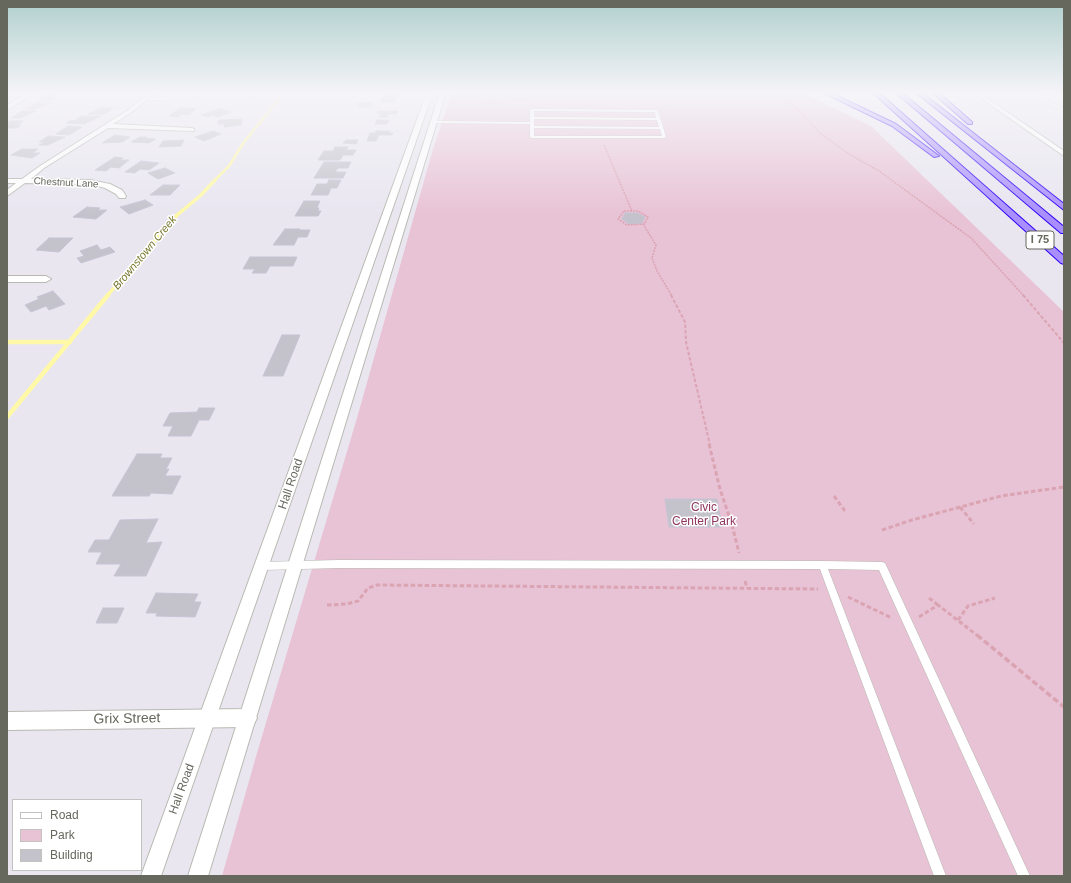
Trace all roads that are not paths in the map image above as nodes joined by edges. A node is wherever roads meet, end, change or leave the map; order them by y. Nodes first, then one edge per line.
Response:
1 (95, 133) edge
2 (416, 133) edge
3 (431, 133) edge
4 (532, 133) edge
5 (663, 133) edge
6 (905, 133) edge
7 (921, 133) edge
8 (947, 133) edge
9 (970, 133) edge
10 (1034, 133) edge
11 (984, 135) dead end
12 (1064, 154) edge
13 (7, 181) edge
14 (23, 181) junction
15 (1032, 182) junction
16 (7, 194) edge
17 (122, 196) dead end
18 (390, 206) junction
19 (408, 206) junction
20 (1064, 208) edge
21 (1016, 218) junction
22 (1064, 231) edge
23 (1064, 261) edge
24 (7, 279) edge
25 (46, 279) dead end
26 (822, 565) junction
27 (262, 566) junction
28 (295, 566) junction
29 (208, 718) junction
30 (248, 718) junction
31 (7, 721) edge
32 (152, 876) edge
33 (198, 876) edge
34 (940, 876) edge
35 (1024, 876) edge

1 - 14 street
2 - 18 street, Hall Road
3 - 19 street
4 - 5 lane
6 - 21 highway
7 - 21 highway, I 75
8 - 22 highway, I 75
9 - 15 highway
10 - 12 street
11 - 15 highway
13 - 14 street, Chestnut Lane
14 - 16 street
14 - 17 street, Chestnut Lane
15 - 20 highway
18 - 19 street
18 - 27 street, Hall Road
19 - 28 street
21 - 23 highway, I 75
24 - 25 street
26 - 28 lane
26 - 34 lane
26 - 35 lane
27 - 28 lane
27 - 29 street, Hall Road
28 - 30 street
29 - 30 street, Grix Street
29 - 31 street, Grix Street
29 - 32 street, Hall Road
30 - 33 street

